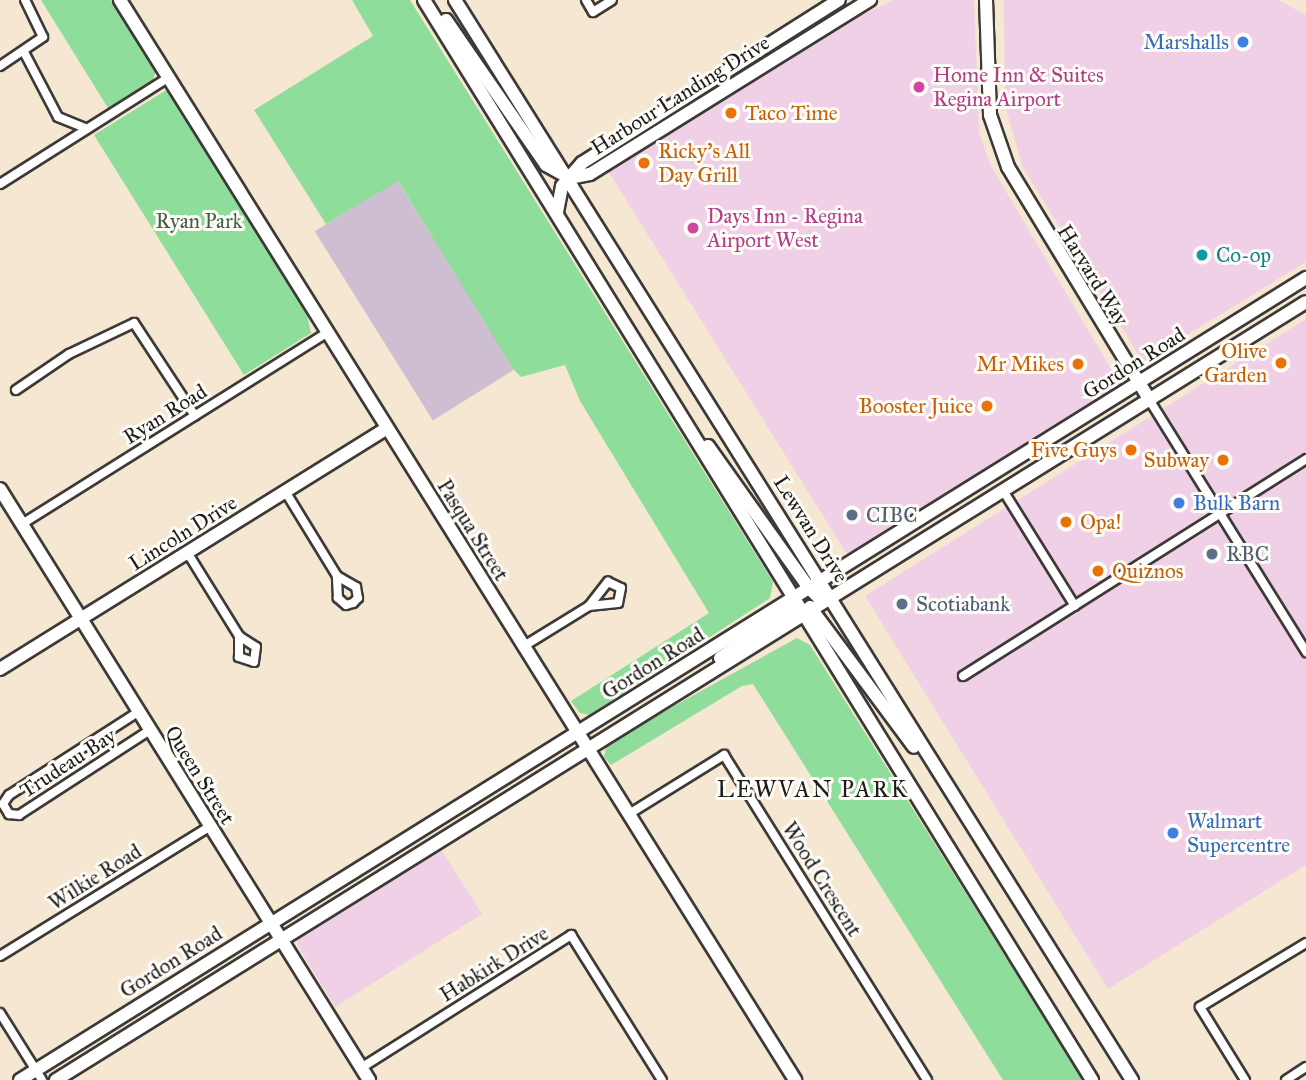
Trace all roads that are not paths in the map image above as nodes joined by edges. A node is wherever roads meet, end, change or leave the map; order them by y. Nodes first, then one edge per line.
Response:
1 (25, 0) edge
2 (120, 0) edge
3 (424, 0) edge
4 (431, 0) edge
5 (455, 0) edge
6 (586, 0) edge
7 (612, 0) edge
8 (839, 0) edge
9 (870, 0) edge
10 (986, 0) edge
11 (24, 52) junction
12 (0, 66) edge
13 (169, 77) junction
14 (87, 129) junction
15 (607, 164) junction
16 (569, 178) junction
17 (0, 184) edge
18 (557, 213) junction
19 (623, 264) junction
20 (1306, 278) edge
21 (1306, 302) edge
22 (326, 333) junction
23 (635, 343) junction
24 (1138, 383) junction
25 (16, 390) dead end
26 (1150, 401) junction
27 (195, 416) junction
28 (385, 429) junction
29 (1306, 459) edge
30 (0, 489) edge
31 (285, 491) junction
32 (1004, 492) junction
33 (1219, 515) junction
34 (22, 524) junction
35 (187, 552) junction
36 (337, 576) dead end
37 (815, 587) junction
38 (832, 599) junction
39 (797, 602) junction
40 (589, 606) dead end
41 (1075, 606) junction
42 (809, 613) junction
43 (82, 618) junction
44 (239, 636) dead end
45 (524, 646) junction
46 (1305, 653) edge
47 (0, 669) edge
48 (963, 676) dead end
49 (680, 691) junction
50 (138, 712) junction
51 (150, 730) junction
52 (579, 731) junction
53 (589, 748) junction
54 (629, 814) junction
55 (209, 827) junction
56 (982, 841) junction
57 (271, 923) junction
58 (280, 939) junction
59 (1306, 943) edge
60 (0, 956) edge
61 (0, 1013) edge
62 (1306, 1067) edge
63 (361, 1068) junction
64 (39, 1075) edge
65 (1091, 1077) edge
66 (20, 1080) edge
67 (56, 1080) edge
68 (369, 1080) edge
69 (662, 1080) edge
70 (795, 1080) edge
71 (928, 1080) edge
72 (1132, 1080) edge
73 (1245, 1080) edge
74 (1286, 1080) edge

1 - 11 street
2 - 13 main road, Pasqua Street
3 - 18 main road
4 - 16 main road
5 - 16 main road, Lewvan Drive
6 - 7 street
8 - 16 main road, Harbour Landing Drive
9 - 15 main road, Harbour Landing Drive
10 - 24 main road, Harvard Way
11 - 12 street
11 - 14 street
13 - 14 street
13 - 22 main road, Pasqua Street
14 - 17 street
15 - 16 main road, Harbour Landing Drive
15 - 19 main road
16 - 18 main road
16 - 19 main road, Lewvan Drive
18 - 23 main road
19 - 37 main road, Lewvan Drive
20 - 24 main road, Gordon Road
21 - 26 main road, Gordon Road
22 - 27 street, Ryan Road
22 - 28 main road, Pasqua Street
23 - 37 main road
23 - 39 main road
24 - 26 main road, Harvard Way
24 - 37 main road, Gordon Road
25 - 27 street
26 - 32 main road, Gordon Road
26 - 33 street, Harvard Way
27 - 34 street, Ryan Road
28 - 31 main road, Lincoln Drive
28 - 45 main road, Pasqua Street
29 - 33 street
30 - 34 main road, Queen Street
31 - 35 main road, Lincoln Drive
31 - 36 street
32 - 38 main road, Gordon Road
32 - 41 street
33 - 41 street
33 - 46 street, Harvard Way
34 - 43 main road, Queen Street
35 - 43 main road, Lincoln Drive
35 - 44 street
37 - 38 main road
37 - 39 main road, Gordon Road
38 - 42 main road, Gordon Road
38 - 56 main road, Lewvan Drive
39 - 42 main road
39 - 49 main road
39 - 52 main road, Gordon Road
40 - 45 street
41 - 48 street
42 - 49 main road, Gordon Road
42 - 56 main road
42 - 65 main road
43 - 47 main road, Lincoln Drive
43 - 50 main road, Queen Street
45 - 52 main road, Pasqua Street
49 - 53 main road, Gordon Road
50 - 51 main road, Queen Street
50 - 51 street, Trudeau Bay
51 - 55 main road, Queen Street
52 - 53 main road, Pasqua Street
52 - 57 main road, Gordon Road
53 - 54 main road, Pasqua Street
53 - 58 main road, Gordon Road
54 - 70 main road, Pasqua Street
54 - 71 street, Wood Crescent
55 - 57 main road, Queen Street
55 - 60 street, Wilkie Road
56 - 72 main road, Lewvan Drive
57 - 58 main road, Queen Street
57 - 64 main road, Gordon Road
58 - 63 main road, Queen Street
58 - 67 main road, Gordon Road
59 - 73 street
61 - 64 street
62 - 74 street
63 - 68 main road, Queen Street
63 - 69 street, Habkirk Drive
64 - 66 main road, Gordon Road

